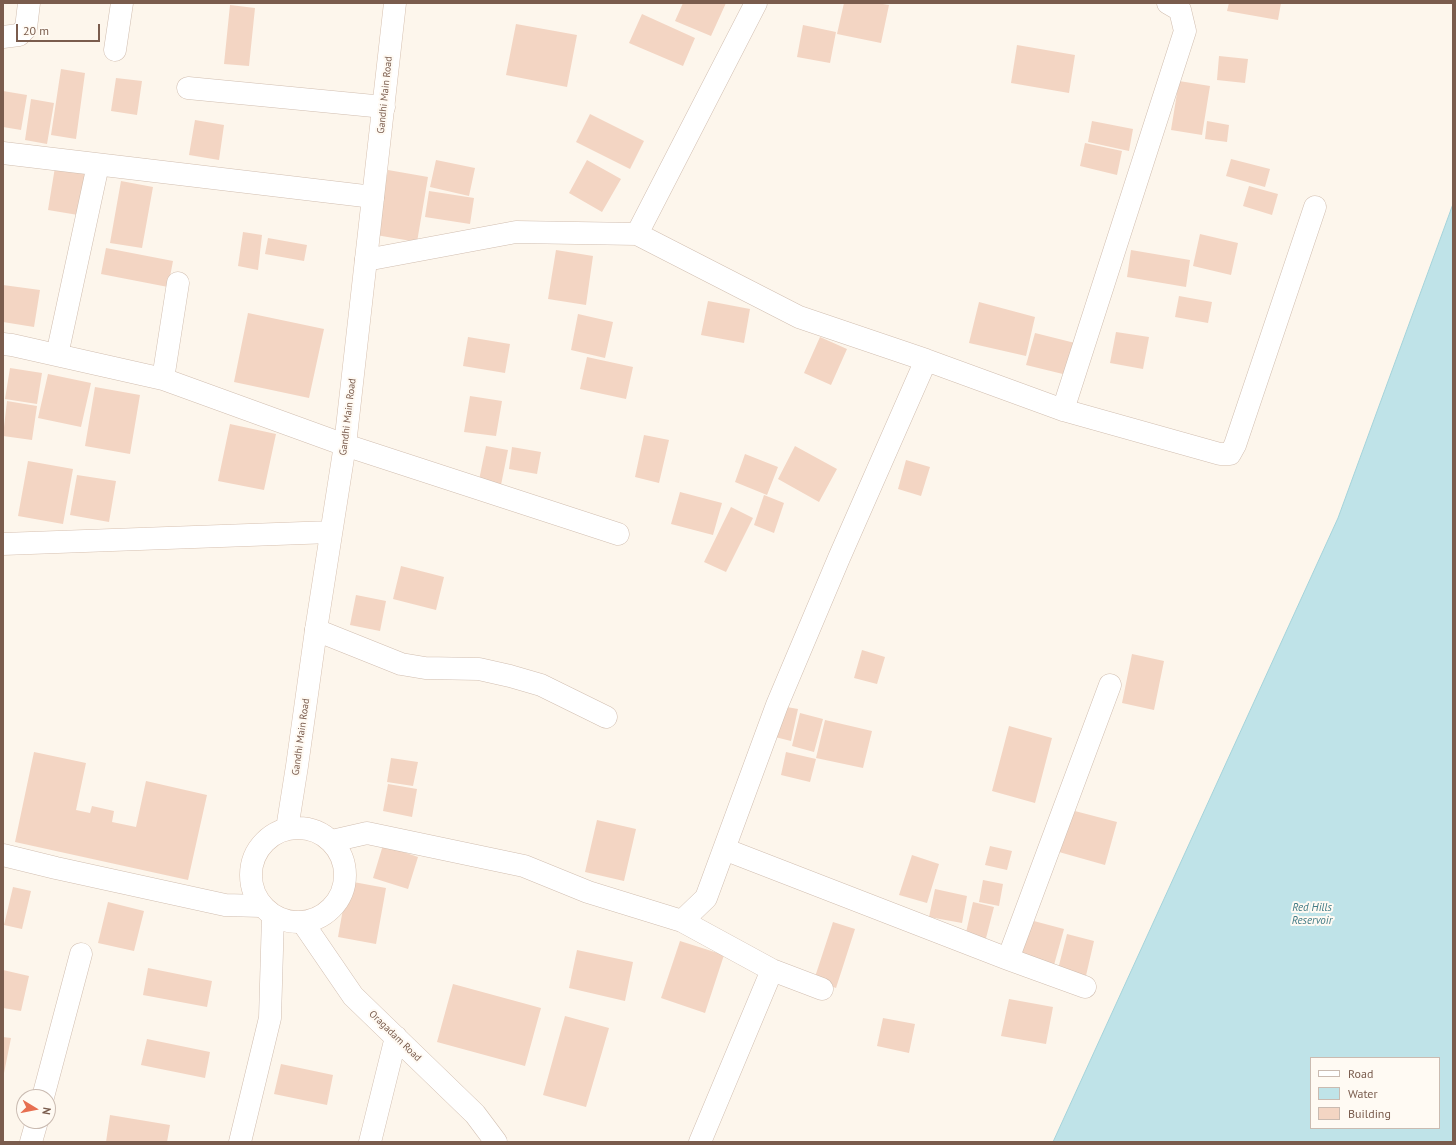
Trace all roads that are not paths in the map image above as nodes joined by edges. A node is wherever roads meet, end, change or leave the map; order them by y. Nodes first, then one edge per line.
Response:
1 (29, 3) edge
2 (122, 3) edge
3 (395, 3) edge
4 (756, 3) edge
5 (1168, 3) edge
6 (3, 37) edge
7 (115, 50) dead end
8 (188, 88) dead end
9 (384, 108) junction
10 (3, 153) edge
11 (98, 165) junction
12 (373, 197) junction
13 (1315, 207) dead end
14 (637, 234) junction
15 (366, 260) junction
16 (178, 283) dead end
17 (3, 344) edge
18 (56, 355) junction
19 (926, 360) junction
20 (163, 379) junction
21 (1063, 410) junction
22 (345, 445) junction
23 (331, 532) junction
24 (618, 534) dead end
25 (3, 544) edge
26 (316, 630) junction
27 (1110, 685) dead end
28 (606, 717) dead end
29 (287, 829) junction
30 (332, 841) junction
31 (724, 849) junction
32 (3, 855) edge
33 (267, 911) junction
34 (682, 921) junction
35 (303, 924) junction
36 (81, 954) dead end
37 (1008, 959) junction
38 (772, 970) junction
39 (1085, 987) dead end
40 (822, 989) dead end
41 (396, 1037) junction
42 (45, 1089) edge
43 (35, 1129) edge
44 (31, 1142) edge
45 (240, 1142) edge
46 (370, 1142) edge
47 (496, 1142) edge
48 (700, 1142) edge

1 - 6 street
2 - 7 street
3 - 9 street, Gandhi Main Road
4 - 14 street
5 - 21 street
8 - 9 street
9 - 12 street, Gandhi Main Road
10 - 11 street
11 - 12 street
11 - 18 street
12 - 15 street, Gandhi Main Road
13 - 21 street
14 - 15 street
14 - 19 street
15 - 22 street, Gandhi Main Road
16 - 20 street
17 - 18 street
18 - 20 street
19 - 21 street
19 - 31 street
20 - 22 street
22 - 23 street, Gandhi Main Road
22 - 24 street
23 - 25 street
23 - 26 street, Gandhi Main Road
26 - 28 street
26 - 29 street, Gandhi Main Road
27 - 37 street
29 - 30 street
29 - 33 street
30 - 34 street
30 - 35 street
31 - 34 street
31 - 37 street
32 - 33 street
33 - 35 street
33 - 45 street
34 - 38 street
35 - 41 street, Oragadam Road
36 - 42 street
37 - 39 street
38 - 40 street
38 - 48 street
41 - 46 street
41 - 47 street, Oragadam Road
43 - 44 street

